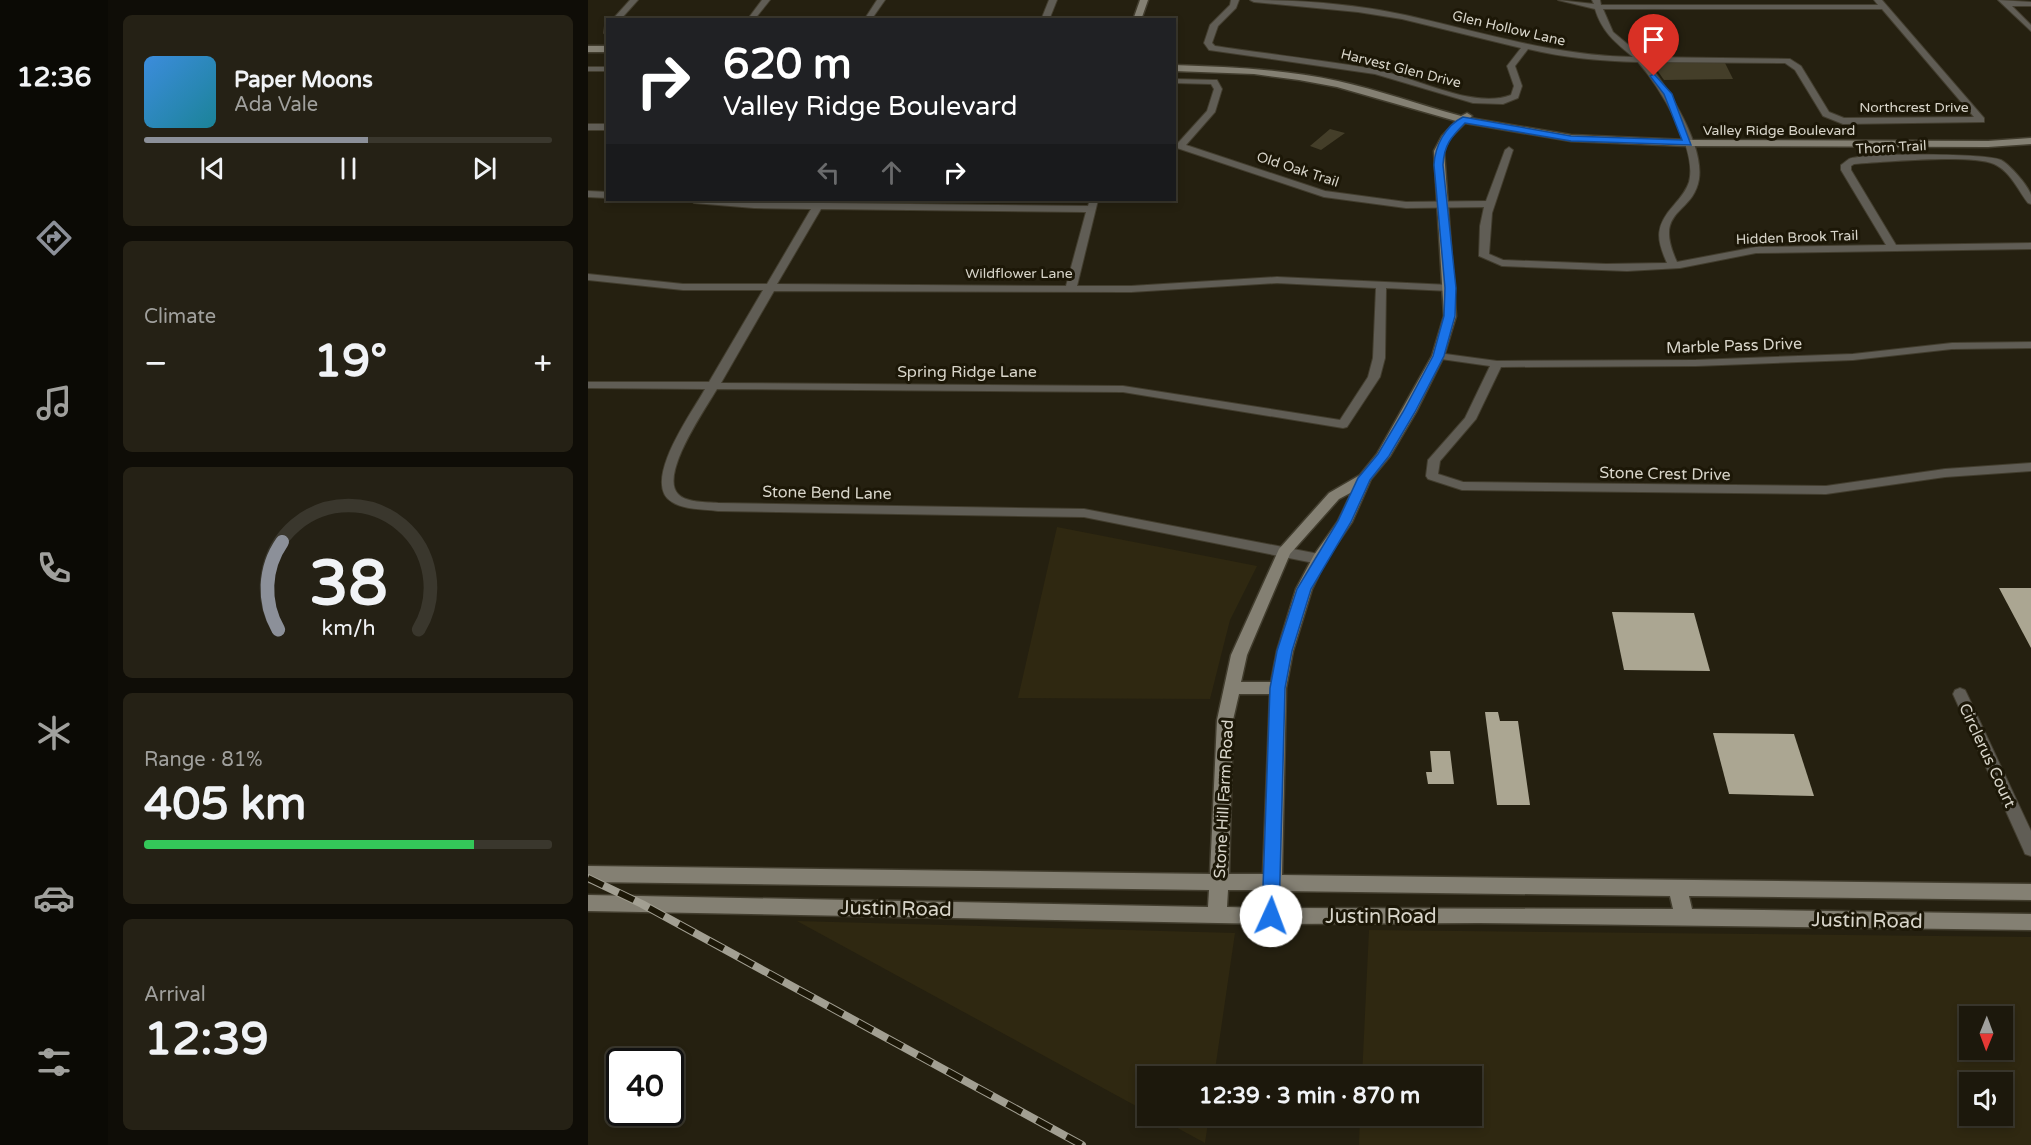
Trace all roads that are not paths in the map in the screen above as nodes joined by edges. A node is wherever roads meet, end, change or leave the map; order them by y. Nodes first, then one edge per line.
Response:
1 (634, 0) edge
2 (766, 0) edge
3 (881, 0) edge
4 (1053, 0) edge
5 (1144, 0) edge
6 (1235, 0) edge
7 (1254, 0) edge
8 (1562, 0) edge
9 (2004, 2) edge
10 (1597, 3) edge
11 (1881, 3) edge
12 (2031, 4) edge
13 (617, 18) edge
14 (752, 18) edge
15 (868, 18) edge
16 (1046, 18) edge
17 (1138, 18) edge
18 (2031, 29) edge
19 (1525, 48) junction
20 (588, 49) edge
21 (606, 49) edge
22 (588, 57) edge
23 (606, 57) edge
24 (1640, 59) junction
25 (1176, 60) edge
26 (1176, 68) edge
27 (588, 69) edge
28 (606, 69) edge
29 (1176, 81) edge
30 (1467, 116) junction
31 (1833, 119) joint
32 (588, 127) edge
33 (606, 127) edge
34 (1686, 138) junction
35 (2031, 141) edge
36 (1178, 145) edge
37 (1509, 150) dead end
38 (588, 194) edge
39 (606, 195) edge
40 (736, 201) edge
41 (2031, 201) edge
42 (819, 203) edge
43 (1093, 204) edge
44 (1488, 204) junction
45 (1442, 205) junction
46 (2031, 246) edge
47 (1893, 248) junction
48 (1673, 266) junction
49 (588, 277) edge
50 (1381, 285) junction
51 (769, 287) junction
52 (1071, 288) junction
53 (1450, 288) junction
54 (2031, 345) edge
55 (1438, 356) junction
56 (1497, 364) junction
57 (588, 385) edge
58 (712, 385) junction
59 (2031, 467) edge
60 (1365, 478) junction
61 (1284, 552) junction
62 (1319, 560) junction
63 (1232, 688) junction
64 (1278, 688) junction
65 (1960, 694) dead end
66 (2031, 849) edge
67 (588, 874) edge
68 (1219, 884) junction
69 (1272, 884) junction
70 (1678, 890) junction
71 (2031, 892) edge
72 (588, 903) edge
73 (1217, 915) junction
74 (1271, 916) junction
75 (1684, 918) junction
76 (2031, 922) edge

1 - 13 street
2 - 14 street
3 - 15 street
4 - 16 street
5 - 17 main road
6 - 19 street, Harvest Glen Drive
7 - 19 street, Glen Hollow Lane
8 - 10 street
9 - 12 street
9 - 18 street
10 - 11 street
10 - 24 street
11 - 31 street, Northcrest Drive
19 - 24 street, Glen Hollow Lane
20 - 21 main road
22 - 23 main road
24 - 31 street, Glen Hollow Lane
24 - 34 street
25 - 30 main road, Valley Ridge Boulevard
26 - 30 main road, Valley Ridge Boulevard
27 - 28 street
29 - 36 street
30 - 34 main road, Valley Ridge Boulevard
30 - 45 main road
32 - 33 street
34 - 35 main road, Valley Ridge Boulevard
34 - 48 street
36 - 45 street, Old Oak Trail
37 - 44 street
38 - 39 street
40 - 42 street
41 - 47 street, Thorn Trail
42 - 43 street
42 - 51 street, Stone Bend Lane
43 - 52 street
44 - 45 street, Old Oak Trail
44 - 48 street, Hidden Brook Trail
45 - 53 main road
46 - 47 street, Hidden Brook Trail
47 - 48 street, Hidden Brook Trail
49 - 51 street, Wildflower Lane
50 - 52 street, Wildflower Lane
50 - 53 street, Wildflower Lane
50 - 58 street, Spring Ridge Lane
51 - 52 street, Wildflower Lane
51 - 58 street, Stone Bend Lane
53 - 55 main road
54 - 56 street, Marble Pass Drive
55 - 56 street, Marble Pass Drive
55 - 60 main road
56 - 59 street, Stone Crest Drive
57 - 58 street, Spring Ridge Lane
58 - 61 street, Stone Bend Lane
60 - 61 main road, Stone Hill Farm Road
60 - 62 main road
61 - 62 street, Stone Bend Lane
61 - 63 main road, Stone Hill Farm Road
62 - 64 main road
63 - 64 main road
63 - 68 main road, Stone Hill Farm Road
64 - 69 main road
65 - 66 street, Circlerus Court
67 - 68 main road, Justin Road
68 - 69 main road, Justin Road
68 - 73 main road, Stone Hill Farm Road
69 - 70 main road, Justin Road
69 - 74 main road
70 - 71 main road, Justin Road
70 - 75 main road
72 - 73 main road, Justin Road
73 - 74 main road, Justin Road
74 - 75 main road, Justin Road
75 - 76 main road, Justin Road

